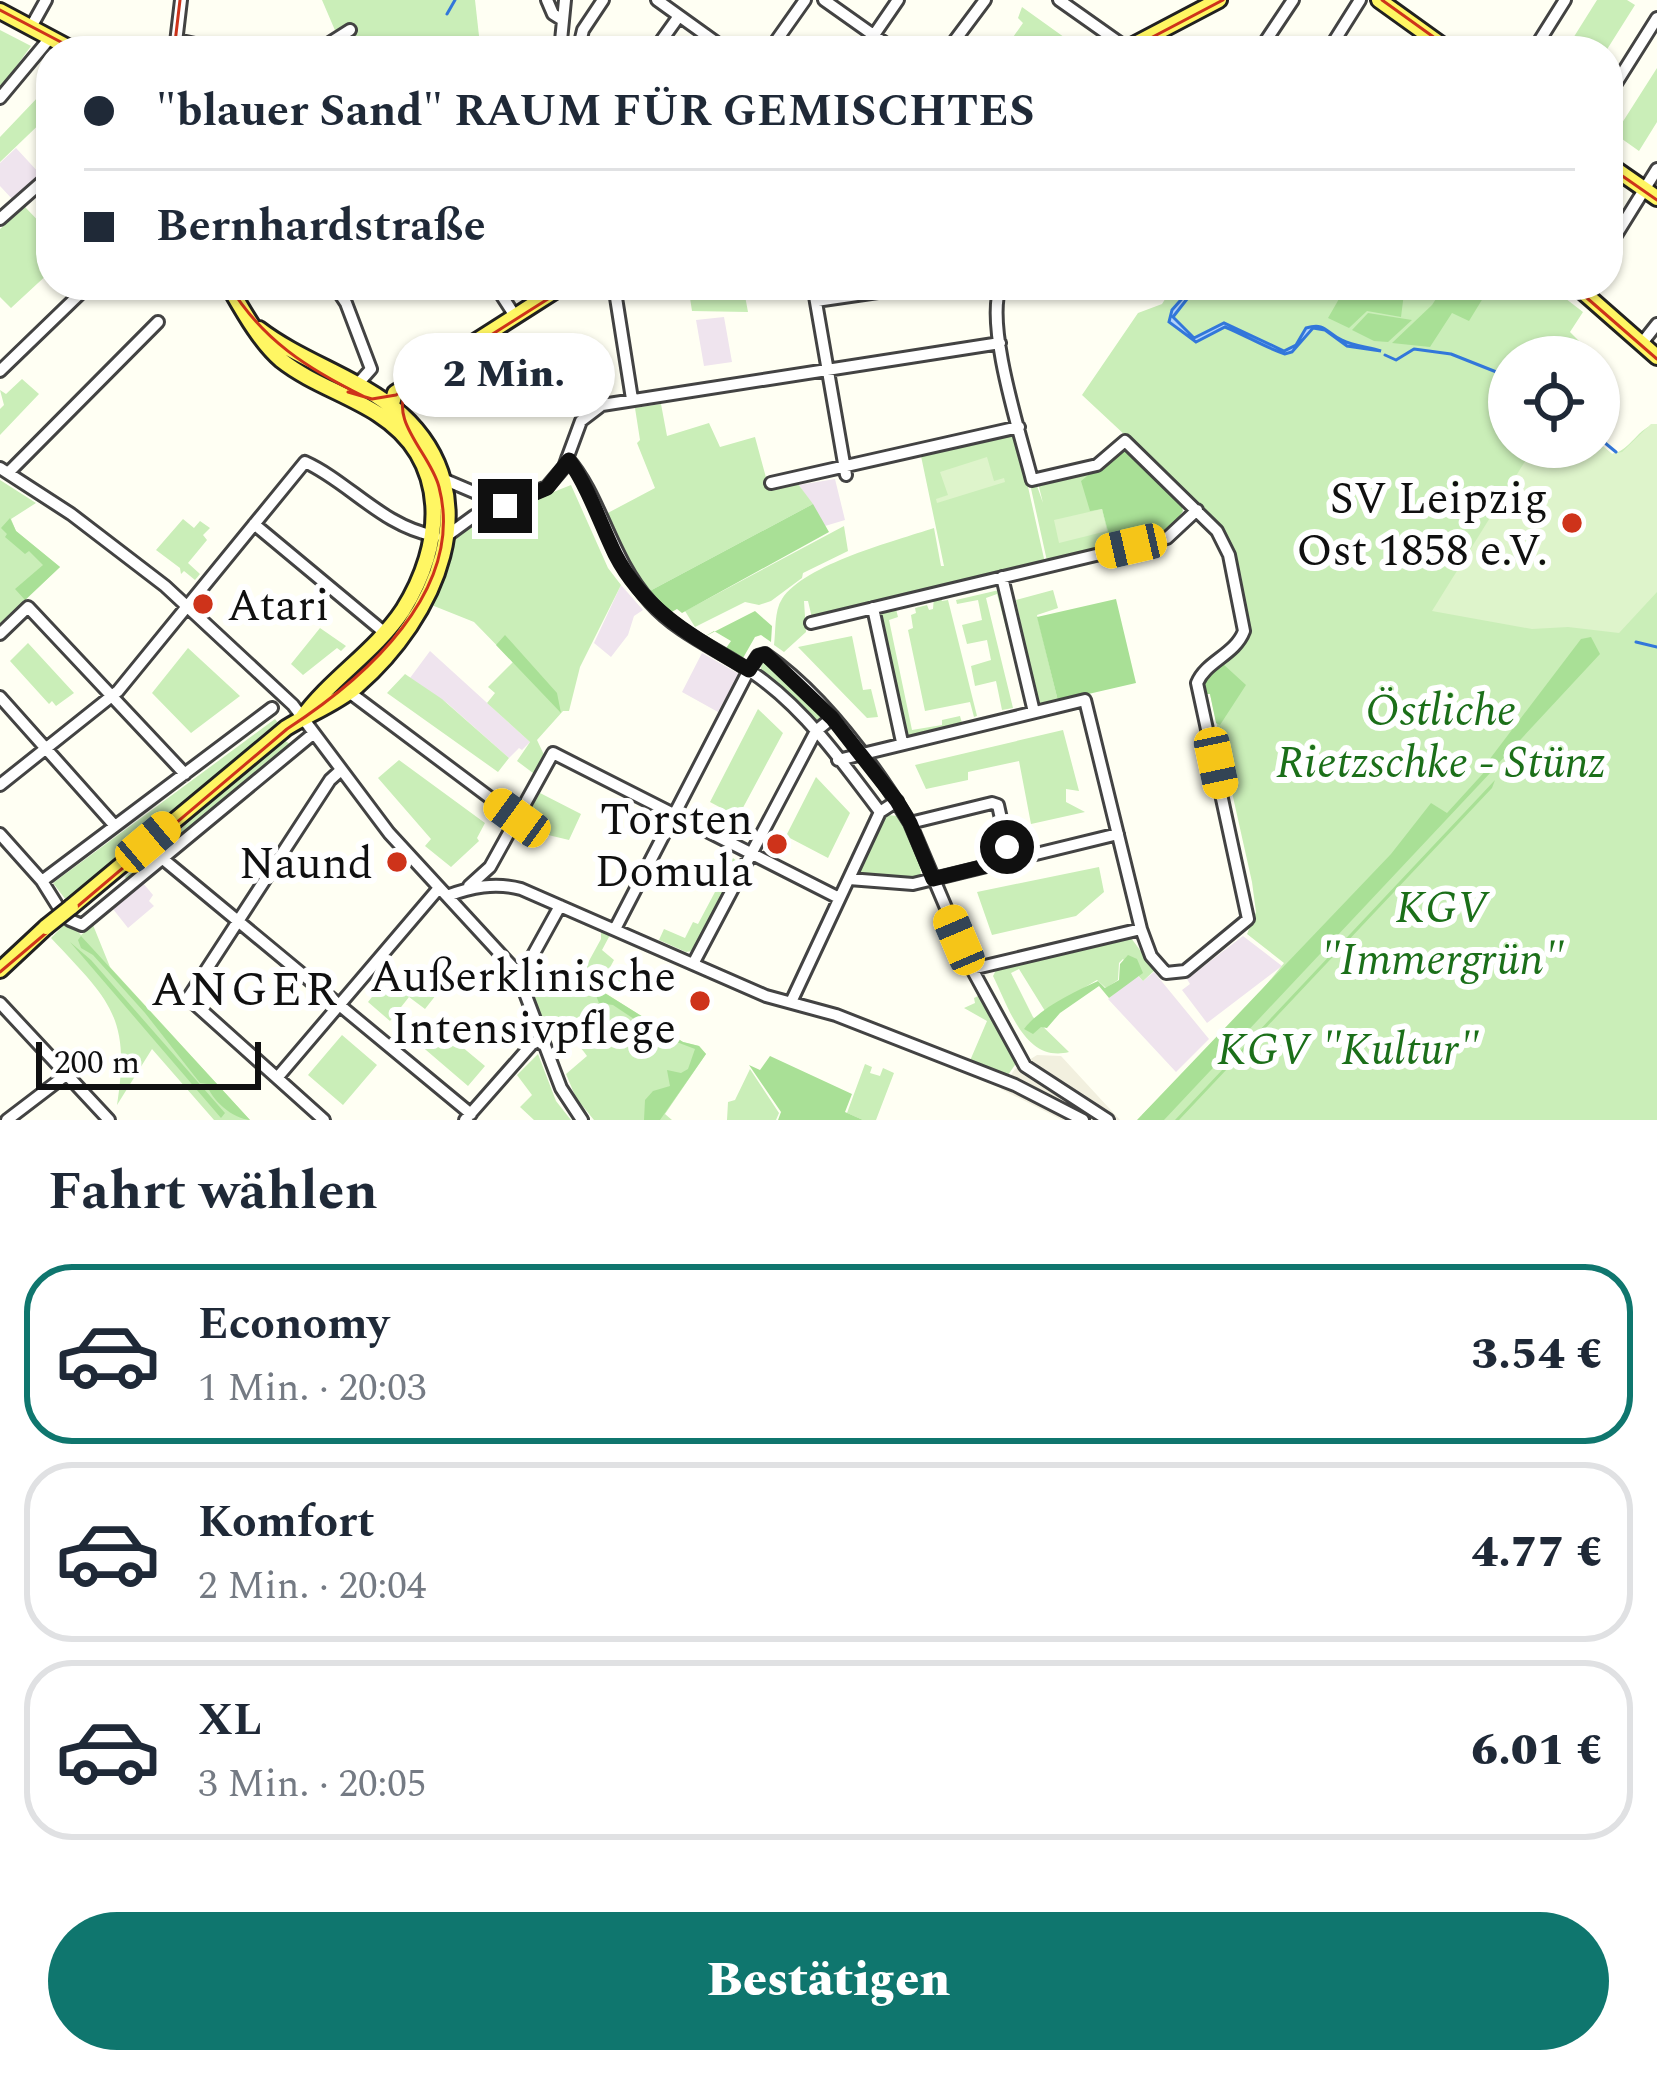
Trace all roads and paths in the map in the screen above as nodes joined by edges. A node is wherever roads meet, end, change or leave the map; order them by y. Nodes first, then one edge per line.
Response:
1 (46, 0) edge
2 (182, 0) edge
3 (547, 0) edge
4 (565, 0) edge
5 (603, 0) edge
6 (657, 0) edge
7 (806, 0) edge
8 (824, 0) edge
9 (898, 0) edge
10 (985, 0) edge
11 (1059, 0) edge
12 (1219, 0) edge
13 (1292, 0) edge
14 (1360, 0) edge
15 (1379, 0) edge
16 (1565, 0) edge
17 (1198, 4) edge
18 (0, 11) edge
19 (679, 16) junction
20 (1657, 18) edge
21 (561, 19) junction
22 (31, 27) junction
23 (350, 30) dead end
24 (874, 35) joint
25 (47, 36) edge
26 (177, 36) edge
27 (341, 36) edge
28 (560, 36) edge
29 (581, 36) edge
30 (665, 36) edge
31 (707, 36) edge
32 (780, 36) edge
33 (958, 36) edge
34 (1107, 36) edge
35 (1147, 36) edge
36 (1269, 36) edge
37 (1337, 36) edge
38 (1430, 36) edge
39 (1542, 36) edge
40 (36, 55) edge
41 (1623, 71) edge
42 (0, 98) edge
43 (1657, 170) edge
44 (1623, 175) edge
45 (36, 187) edge
46 (1650, 194) edge
47 (0, 219) edge
48 (1623, 229) edge
49 (73, 300) edge
50 (238, 300) edge
51 (344, 300) edge
52 (505, 300) edge
53 (540, 300) edge
54 (616, 300) edge
55 (829, 300) edge
56 (995, 300) edge
57 (1595, 300) edge
58 (816, 302) joint
59 (515, 316) junction
60 (158, 322) dead end
61 (1657, 324) edge
62 (259, 329) junction
63 (1000, 343) junction
64 (1642, 344) junction
65 (1657, 357) edge
66 (826, 368) junction
67 (0, 371) edge
68 (358, 385) junction
69 (632, 399) junction
70 (394, 405) junction
71 (1019, 427) junction
72 (567, 458) junction
73 (4, 471) edge
74 (845, 471) junction
75 (443, 479) junction
76 (771, 483) dead end
77 (505, 506) junction
78 (1197, 510) junction
79 (254, 524) junction
80 (441, 536) junction
81 (1002, 577) junction
82 (187, 605) junction
83 (873, 608) junction
84 (811, 622) dead end
85 (385, 633) junction
86 (0, 634) edge
87 (749, 670) junction
88 (349, 692) junction
89 (111, 696) junction
90 (0, 697) edge
91 (272, 708) dead end
92 (1034, 712) junction
93 (302, 718) junction
94 (832, 718) junction
95 (816, 731) junction
96 (314, 734) junction
97 (902, 742) junction
98 (47, 749) junction
99 (860, 752) junction
100 (838, 760) junction
101 (341, 770) junction
102 (185, 773) junction
103 (0, 785) edge
104 (897, 801) junction
105 (880, 812) junction
106 (674, 814) junction
107 (517, 818) junction
108 (910, 823) junction
109 (115, 826) junction
110 (0, 834) edge
111 (1118, 834) junction
112 (750, 854) junction
113 (163, 859) junction
114 (1010, 860) junction
115 (490, 867) junction
116 (849, 879) junction
117 (933, 879) junction
118 (42, 880) junction
119 (504, 884) junction
120 (466, 888) junction
121 (443, 892) junction
122 (839, 898) junction
123 (560, 906) junction
124 (70, 914) junction
125 (238, 922) junction
126 (615, 929) junction
127 (1141, 929) junction
128 (693, 964) junction
129 (972, 969) junction
130 (0, 970) edge
131 (518, 973) junction
132 (792, 1000) junction
133 (0, 1003) edge
134 (338, 1005) junction
135 (543, 1039) junction
136 (1025, 1066) junction
137 (66, 1076) junction
138 (277, 1078) junction
139 (1015, 1085) junction
140 (468, 1117) edge
141 (7, 1120) edge
142 (110, 1120) edge
143 (324, 1120) edge
144 (582, 1120) edge
145 (1083, 1120) edge
146 (1108, 1120) edge

1 - 22 street
2 - 26 street
3 - 21 street
4 - 21 street
5 - 29 street
6 - 19 street
7 - 32 street
8 - 24 street
9 - 24 street
10 - 33 street
11 - 34 street
12 - 17 main road
13 - 36 street
14 - 37 street
15 - 38 main road
16 - 39 street
17 - 35 main road
18 - 22 main road
19 - 30 street
19 - 31 street
20 - 41 street
21 - 28 street
22 - 25 main road
23 - 27 street
40 - 42 street
43 - 46 street
44 - 46 main road
45 - 47 street
46 - 48 street
49 - 67 street
50 - 62 main road
51 - 68 street
52 - 59 street
53 - 59 main road
54 - 69 street
55 - 58 street
56 - 63 street
57 - 64 main road
58 - 66 street
59 - 70 main road
60 - 73 street
61 - 64 street
62 - 68 main road
62 - 70 main road
63 - 66 street
63 - 71 street
64 - 65 main road
66 - 69 street
66 - 74 street
68 - 70 main road
69 - 72 street
70 - 75 main road
70 - 80 main road
71 - 74 street
71 - 78 street
72 - 77 street
72 - 87 street
73 - 82 street
74 - 76 street
75 - 77 street
75 - 80 main road
77 - 80 street
78 - 81 street
78 - 127 street
79 - 80 street
79 - 82 street
79 - 85 street
80 - 85 main road
80 - 88 main road
81 - 83 street
81 - 92 street
82 - 89 street
82 - 93 street
83 - 84 street
83 - 97 street
85 - 93 main road
86 - 89 street
87 - 94 street
87 - 95 street
87 - 106 street
88 - 93 main road
88 - 107 street
89 - 98 street
89 - 102 street
90 - 98 street
91 - 102 street
92 - 97 street
92 - 111 street
93 - 96 street
93 - 124 main road
94 - 95 street
94 - 99 street
95 - 100 street
95 - 112 street
96 - 101 street
96 - 113 street
97 - 99 street
98 - 103 street
98 - 109 street
99 - 100 street
99 - 104 street
100 - 105 street
101 - 121 street
101 - 125 street
102 - 109 street
104 - 105 street
104 - 108 street
105 - 116 street
106 - 107 street
106 - 112 street
106 - 126 street
107 - 115 street
108 - 114 street
108 - 117 street
109 - 118 street
110 - 118 street
111 - 114 street
111 - 127 street
112 - 122 street
112 - 128 street
113 - 124 street
113 - 125 street
114 - 117 street
115 - 119 street
115 - 120 street
116 - 117 street
116 - 122 street
117 - 129 street
118 - 124 street
119 - 120 street
119 - 123 street
120 - 121 street
121 - 131 street
121 - 134 street
122 - 132 street
123 - 126 street
123 - 131 street
124 - 130 main road, bridge
125 - 134 street
125 - 138 street
126 - 128 street
127 - 129 street
128 - 132 street
129 - 136 street
131 - 135 street
132 - 139 street
133 - 137 street
134 - 138 street
134 - 140 street
135 - 140 street
135 - 144 street
136 - 139 street
136 - 146 street
137 - 141 street
137 - 142 street
138 - 143 street
139 - 145 street

